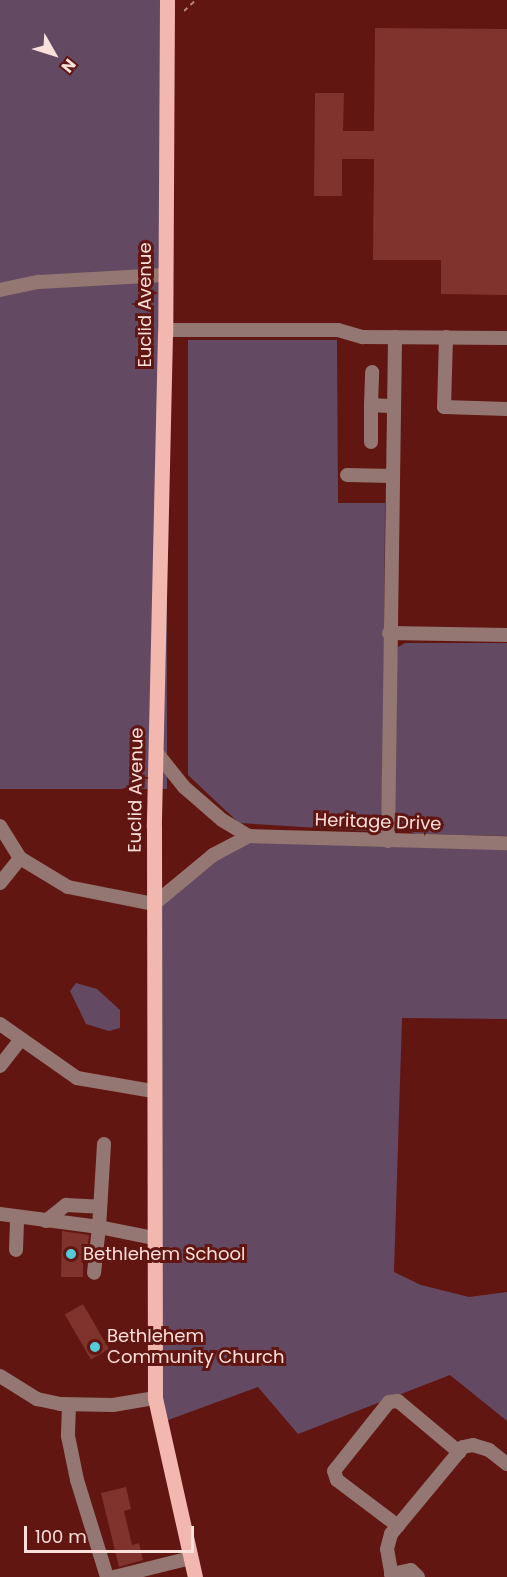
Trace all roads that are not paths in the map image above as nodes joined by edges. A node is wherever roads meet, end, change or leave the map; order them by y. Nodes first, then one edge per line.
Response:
1 (167, 0) edge
2 (164, 275) junction
3 (0, 290) edge
4 (165, 330) junction
5 (394, 337) junction
6 (446, 337) junction
7 (507, 338) edge
8 (372, 372) dead end
9 (371, 405) junction
10 (393, 406) junction
11 (507, 409) edge
12 (371, 442) dead end
13 (347, 475) dead end
14 (392, 477) junction
15 (389, 633) junction
16 (507, 635) edge
17 (156, 752) junction
18 (0, 826) edge
19 (249, 836) junction
20 (388, 841) junction
21 (507, 843) edge
22 (20, 858) junction
23 (0, 883) edge
24 (154, 904) junction
25 (0, 1024) edge
26 (20, 1040) junction
27 (0, 1066) edge
28 (152, 1090) junction
29 (104, 1144) dead end
30 (100, 1208) junction
31 (0, 1214) edge
32 (17, 1217) junction
33 (46, 1221) junction
34 (99, 1227) junction
35 (153, 1238) junction
36 (16, 1250) dead end
37 (94, 1273) dead end
38 (0, 1376) edge
39 (155, 1398) junction
40 (69, 1405) junction
41 (459, 1452) junction
42 (507, 1464) edge
43 (398, 1526) junction
44 (190, 1558) junction
45 (128, 1575) edge
46 (392, 1575) edge
47 (107, 1577) edge
48 (114, 1577) edge
49 (195, 1577) edge
50 (418, 1577) edge

1 - 2 main road, Euclid Avenue
2 - 3 street
2 - 4 main road, Euclid Avenue
4 - 5 street
4 - 17 main road, Euclid Avenue
5 - 6 street
5 - 10 street
6 - 7 street
6 - 11 street
8 - 9 street
9 - 10 street
9 - 12 street
10 - 14 street
13 - 14 street
14 - 15 street
15 - 16 street
15 - 20 street
17 - 19 street, Heritage Drive
17 - 24 main road, Euclid Avenue
18 - 22 street
19 - 20 street, Heritage Drive
19 - 24 street, Heritage Drive
20 - 21 street, Heritage Drive
22 - 23 street
22 - 24 street
24 - 28 main road, Euclid Avenue
25 - 26 street
26 - 27 street
26 - 28 street
28 - 35 main road, Euclid Avenue
29 - 30 street
30 - 33 street
30 - 34 street
31 - 32 street
32 - 33 street
32 - 36 street
33 - 34 street
34 - 35 street
34 - 37 street
35 - 39 main road, Euclid Avenue
38 - 40 street
39 - 40 street
39 - 44 main road, Euclid Avenue
40 - 47 street
41 - 42 street
41 - 43 street
41 - 43 street
43 - 46 street
44 - 45 street
44 - 49 main road, Euclid Avenue
45 - 48 street
46 - 50 street

